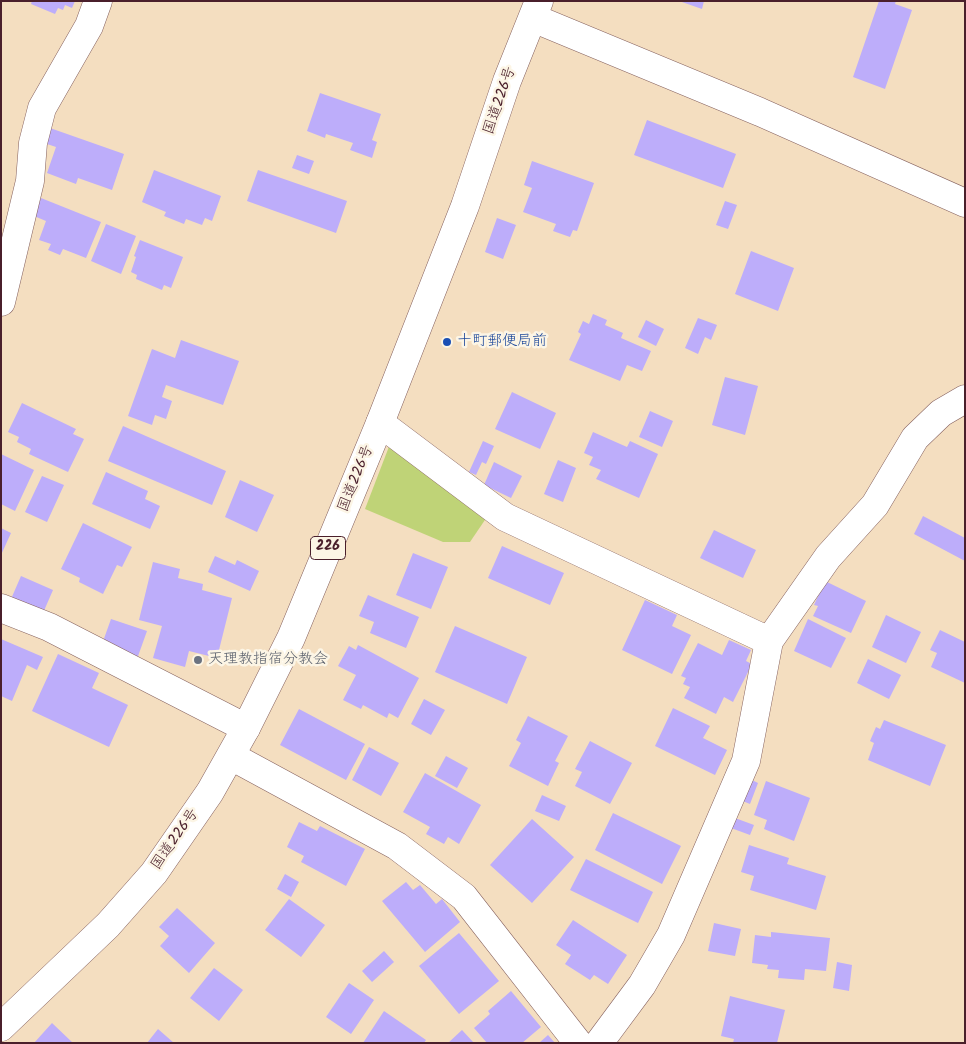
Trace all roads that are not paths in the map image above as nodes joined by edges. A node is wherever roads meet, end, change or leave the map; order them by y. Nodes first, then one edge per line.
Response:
1 (98, 1) edge
2 (536, 9) edge
3 (965, 203) edge
4 (1, 302) edge
5 (965, 399) edge
6 (380, 423) junction
7 (1, 608) edge
8 (769, 641) junction
9 (246, 728) junction
10 (231, 756) junction
11 (1, 1027) edge
12 (578, 1043) edge
13 (599, 1043) edge

1 - 4 main road
2 - 3 main road
2 - 6 main road, 国道226号 / 226
5 - 8 main road
6 - 8 main road
6 - 9 main road, 国道226号 / 226
7 - 9 main road
8 - 13 main road
9 - 10 main road, 国道226号 / 226
10 - 11 main road, 国道226号 / 226
10 - 12 main road

